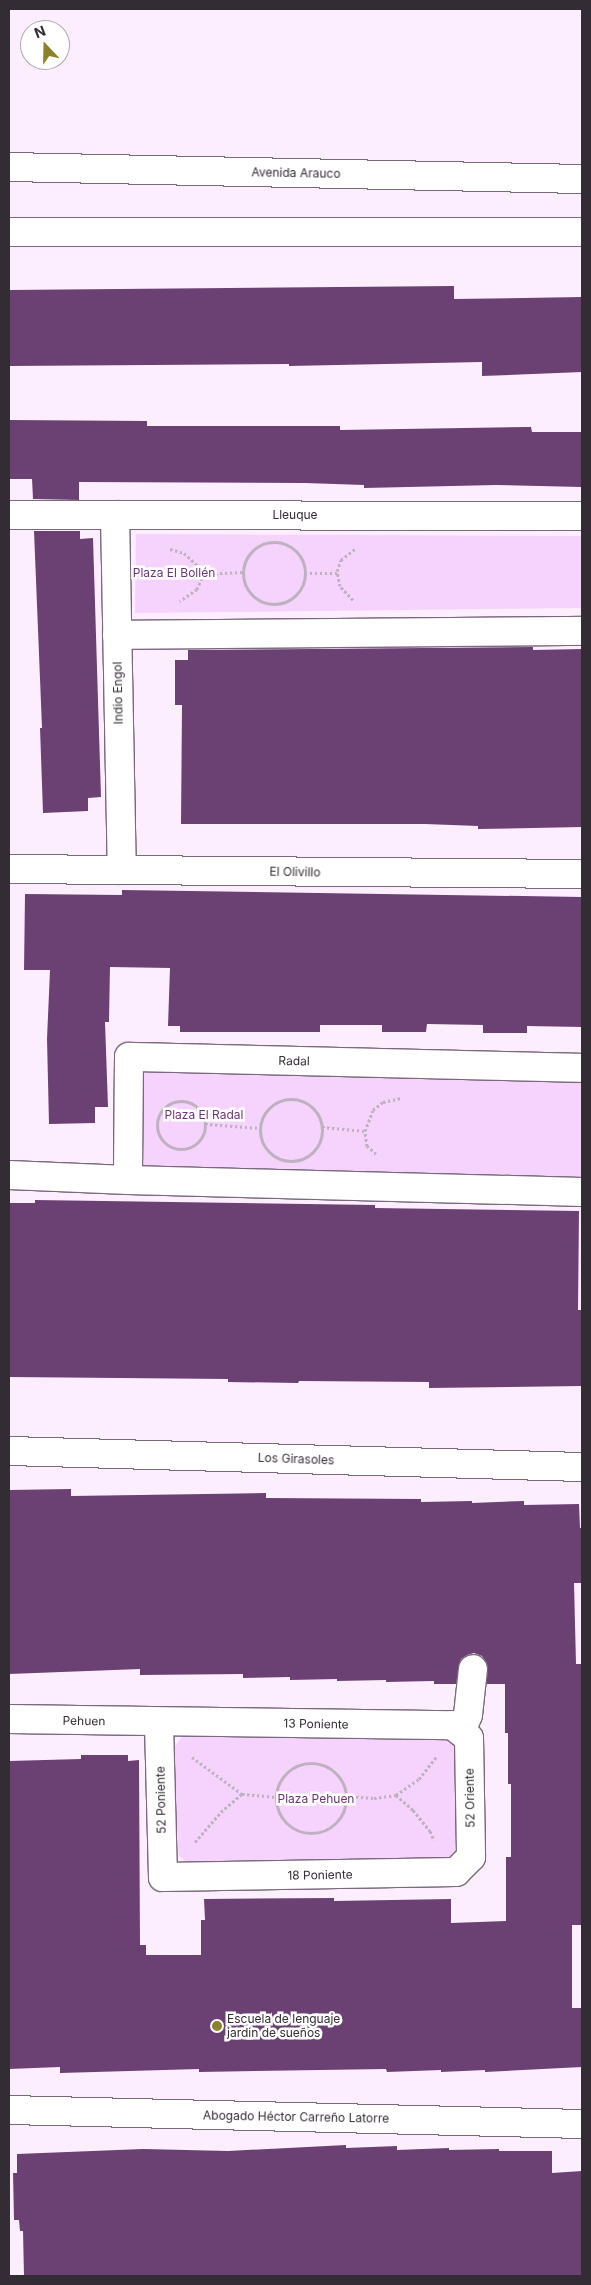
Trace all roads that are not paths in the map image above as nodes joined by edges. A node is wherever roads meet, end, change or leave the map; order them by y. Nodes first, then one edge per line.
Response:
1 (9, 167) edge
2 (582, 179) edge
3 (9, 232) edge
4 (582, 232) edge
5 (9, 515) edge
6 (115, 515) junction
7 (582, 516) edge
8 (582, 631) edge
9 (117, 635) junction
10 (9, 869) edge
11 (122, 870) junction
12 (582, 874) edge
13 (582, 1068) edge
14 (9, 1175) edge
15 (128, 1180) junction
16 (582, 1192) edge
17 (9, 1451) edge
18 (582, 1467) edge
19 (472, 1669) dead end
20 (9, 1719) edge
21 (159, 1722) junction
22 (461, 1732) junction
23 (471, 1857) joint
24 (170, 1877) joint
25 (9, 2110) edge
26 (582, 2124) edge

1 - 2 street, Avenida Arauco
3 - 4 street
5 - 6 street, Lleuque
6 - 7 street, Lleuque
6 - 9 street, Indio Engol
8 - 9 street
9 - 11 street, Indio Engol
10 - 11 street, El Olivillo
11 - 12 street, El Olivillo
13 - 15 street, Radal
14 - 15 street
15 - 16 street
17 - 18 street, Los Girasoles
19 - 22 street, 52 Oriente
20 - 21 street, Pehuen
21 - 22 street, 13 Poniente
21 - 24 street, 52 Poniente
22 - 23 street, 52 Oriente
23 - 24 street, 18 Poniente
25 - 26 street, Abogado Héctor Carreño Latorre

